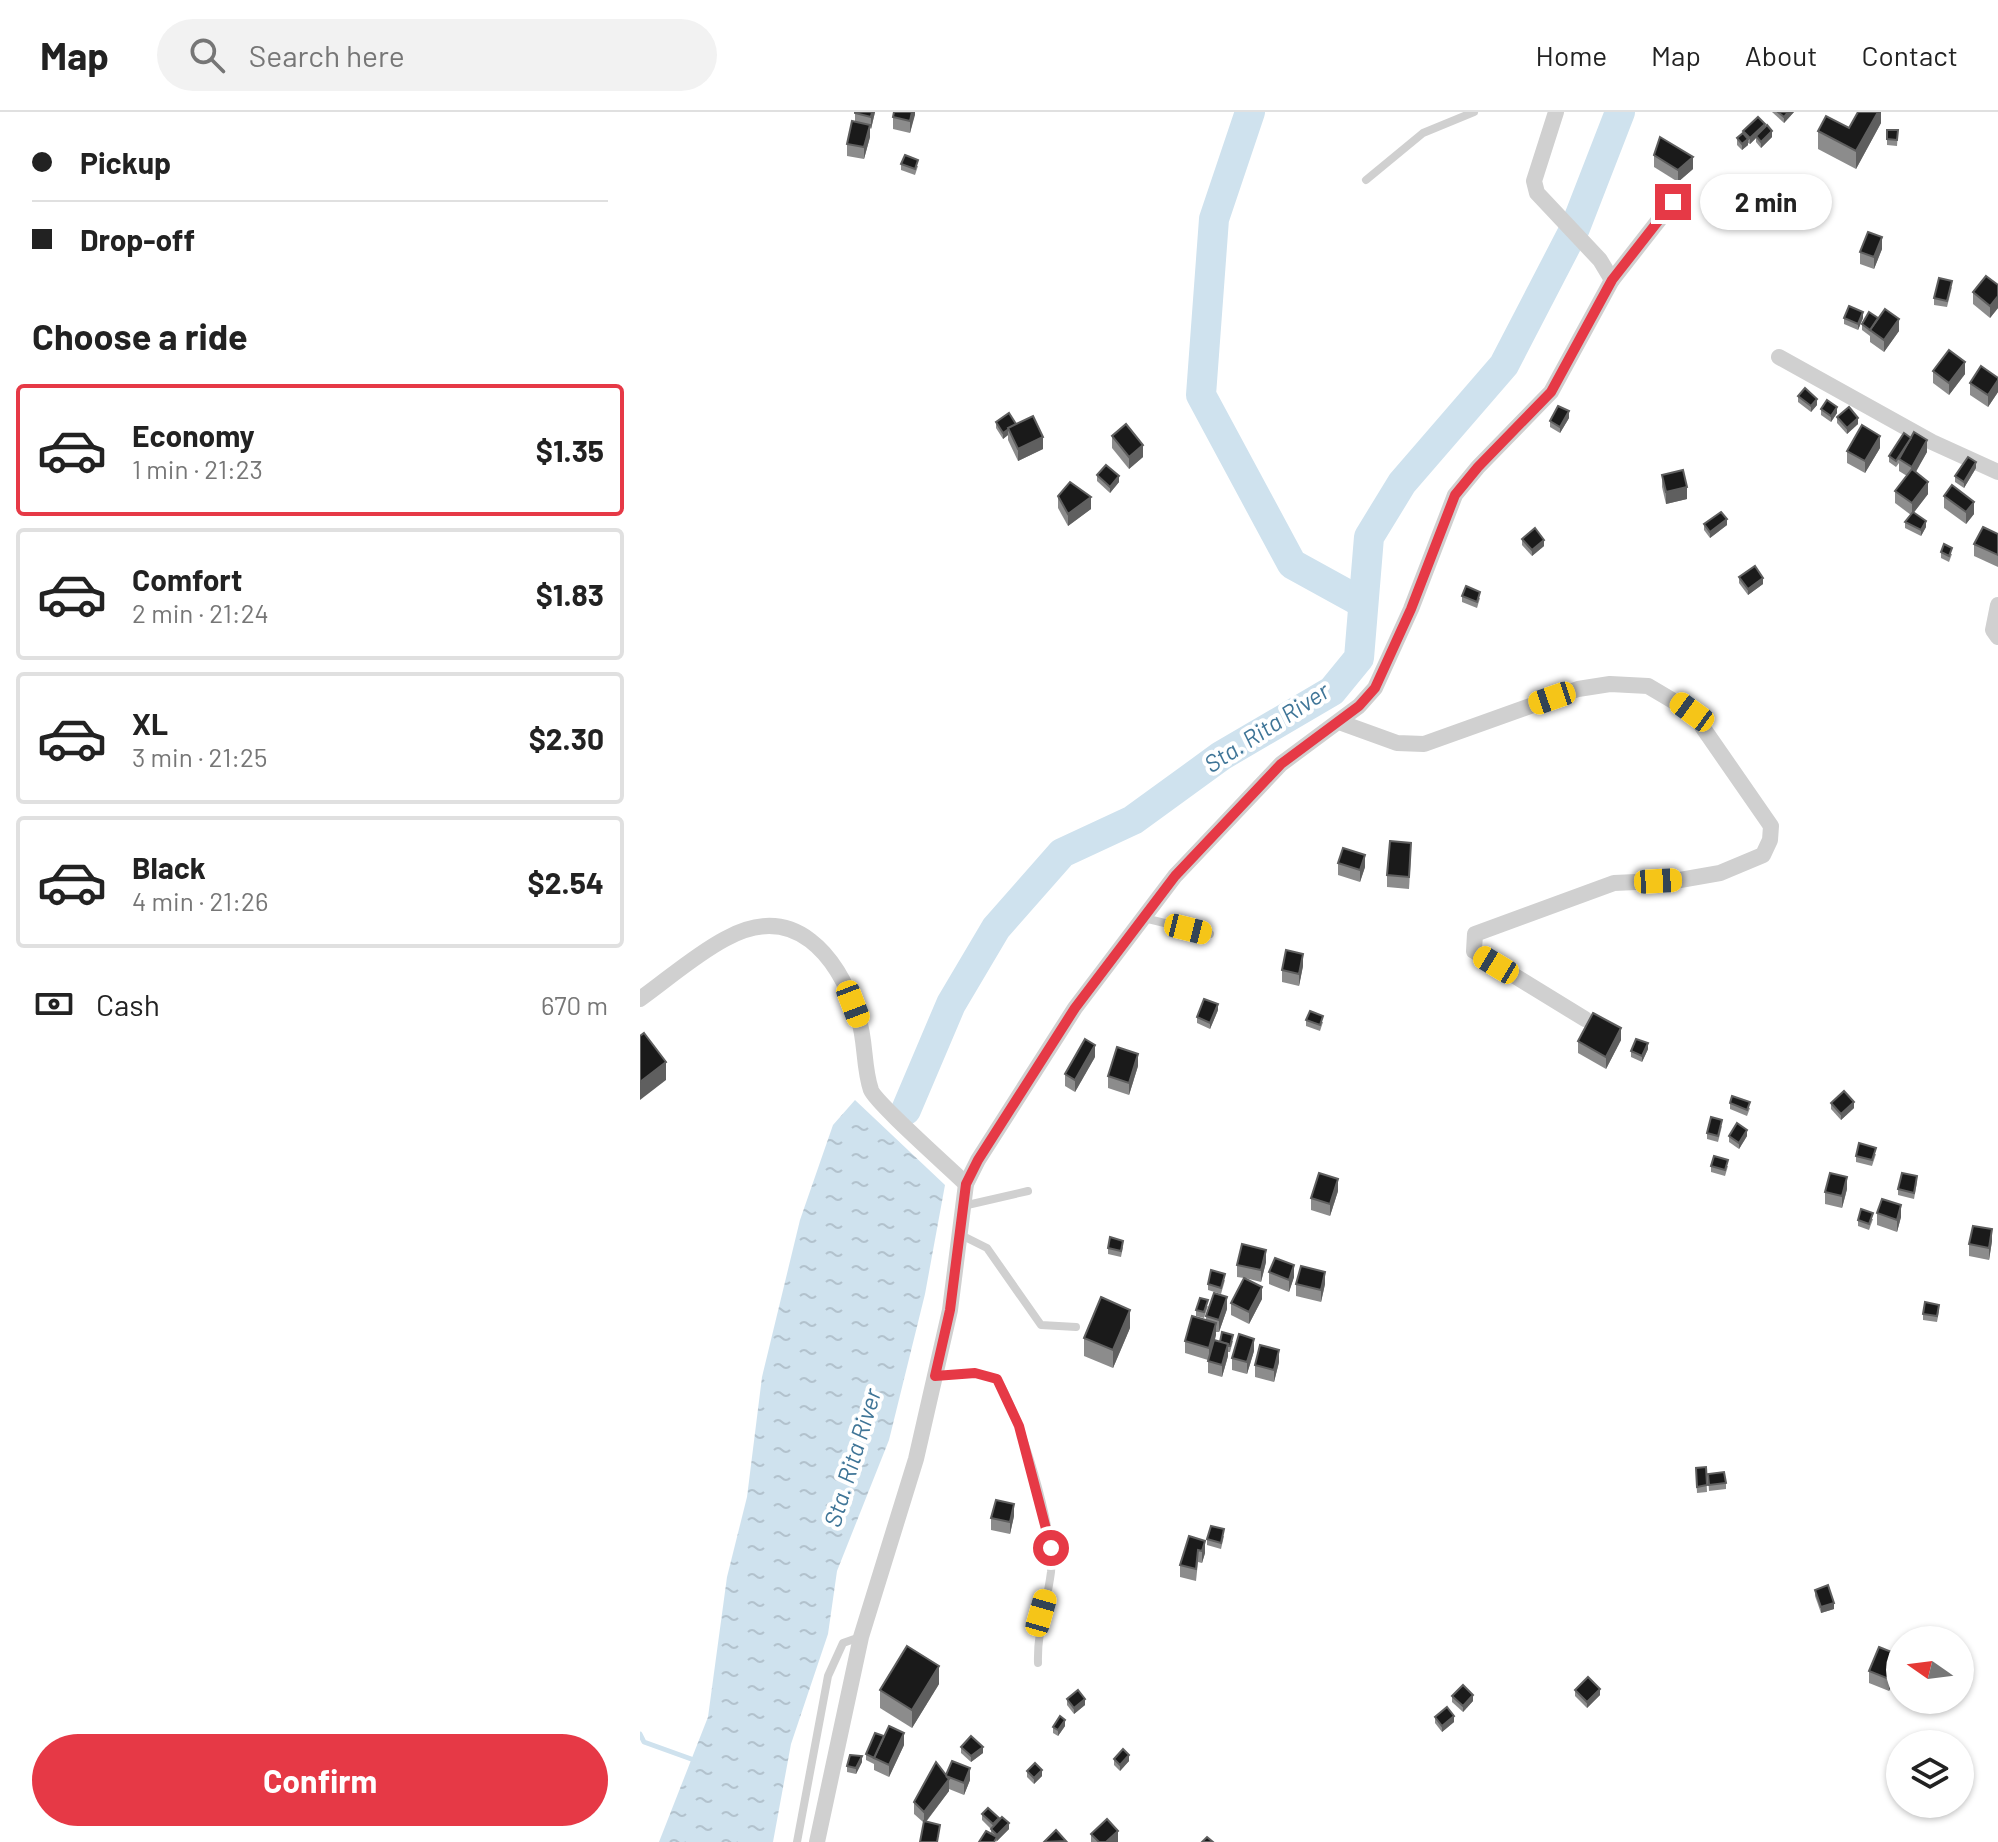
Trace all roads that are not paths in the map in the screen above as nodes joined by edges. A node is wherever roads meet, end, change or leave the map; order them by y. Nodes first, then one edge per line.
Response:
1 (1474, 112) edge
2 (1556, 112) edge
3 (1366, 180) dead end
4 (1673, 202) dead end
5 (1612, 280) junction
6 (1779, 357) dead end
7 (1998, 472) edge
8 (1998, 605) edge
9 (1998, 637) edge
10 (1339, 722) junction
11 (1143, 917) junction
12 (1210, 934) dead end
13 (640, 999) edge
14 (1585, 1019) dead end
15 (966, 1184) junction
16 (1028, 1191) dead end
17 (962, 1207) junction
18 (959, 1234) junction
19 (1076, 1327) dead end
20 (935, 1376) junction
21 (861, 1637) junction
22 (1038, 1663) dead end
23 (797, 1842) edge
24 (817, 1842) edge

1 - 3 lane
2 - 5 street
4 - 5 street
5 - 10 street
6 - 7 street
8 - 9 street
10 - 11 street
10 - 14 street
11 - 12 lane
11 - 15 street
13 - 15 street
15 - 17 street
16 - 17 lane
17 - 18 street
18 - 19 lane
18 - 20 street
20 - 21 street
20 - 22 lane
21 - 23 lane
21 - 24 street

